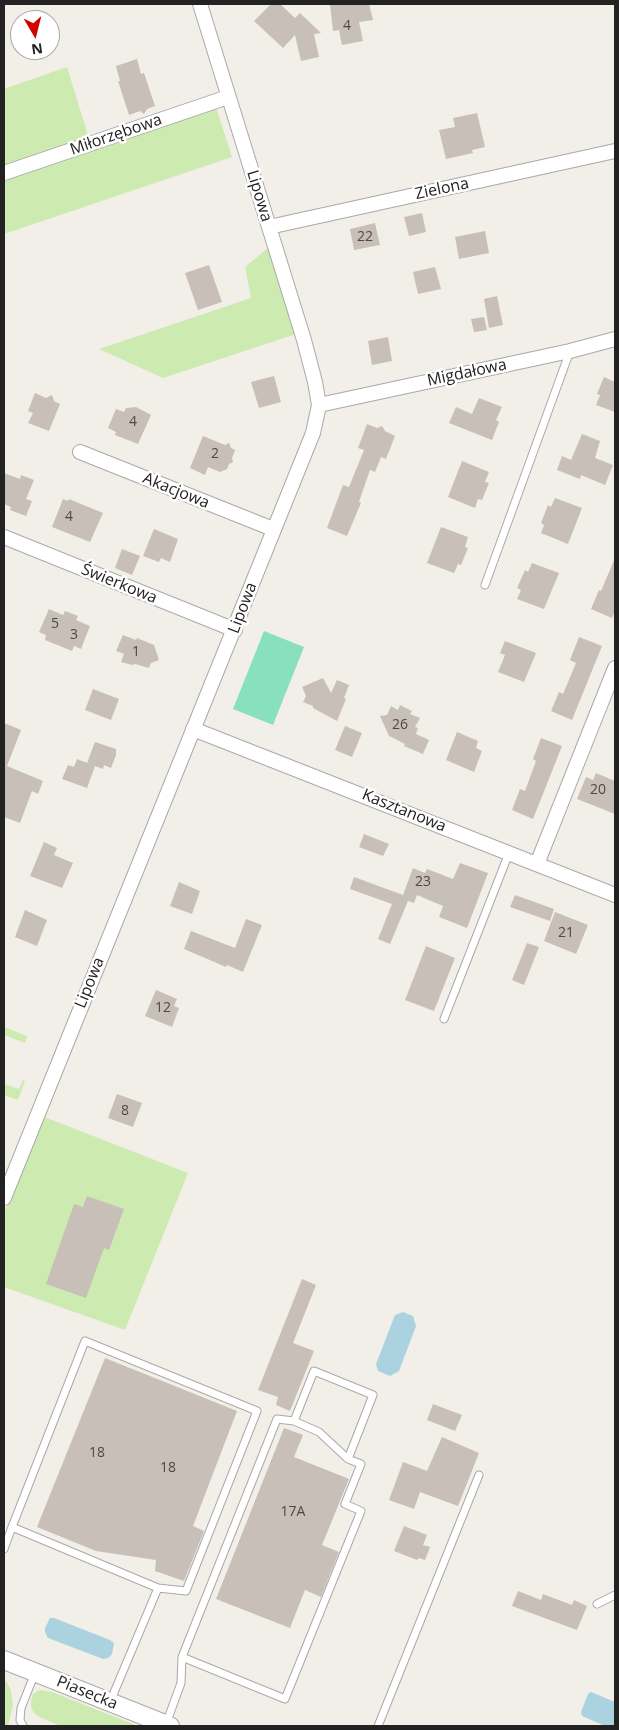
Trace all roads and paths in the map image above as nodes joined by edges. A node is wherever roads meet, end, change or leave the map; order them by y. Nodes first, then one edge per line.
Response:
1 (200, 4) edge
2 (228, 97) junction
3 (615, 152) edge
4 (4, 173) edge
5 (269, 227) junction
6 (615, 339) edge
7 (570, 351) junction
8 (319, 404) junction
9 (80, 452) dead end
10 (273, 529) junction
11 (4, 537) edge
12 (485, 584) dead end
13 (235, 630) junction
14 (615, 668) edge
15 (193, 728) junction
16 (509, 853) junction
17 (537, 864) junction
18 (615, 895) edge
19 (444, 1019) dead end
20 (4, 1198) edge
21 (294, 1421) junction
22 (348, 1458) junction
23 (479, 1475) dead end
24 (12, 1527) junction
25 (4, 1550) edge
26 (158, 1588) junction
27 (615, 1594) edge
28 (597, 1604) dead end
29 (182, 1657) junction
30 (4, 1660) edge
31 (35, 1672) junction
32 (110, 1702) junction
33 (23, 1726) edge
34 (167, 1726) edge
35 (378, 1726) edge

1 - 2 street, Lipowa
2 - 4 street, Miłorzębowa
2 - 5 street, Lipowa
3 - 5 street, Zielona
5 - 8 street, Lipowa
6 - 7 street, Migdałowa
7 - 8 street, Migdałowa
7 - 12 lane
8 - 10 street, Lipowa
9 - 10 street, Akacjowa
10 - 13 street, Lipowa
11 - 13 street, Świerkowa
13 - 15 street, Lipowa
14 - 17 street
15 - 16 street, Kasztanowa
15 - 20 street, Lipowa
16 - 17 street, Kasztanowa
16 - 19 lane
17 - 18 street, Kasztanowa
21 - 22 lane
21 - 22 lane
21 - 29 lane
22 - 29 lane
23 - 35 lane
24 - 25 lane
24 - 26 lane
24 - 26 lane
26 - 32 lane
27 - 28 lane
29 - 34 lane
30 - 31 street, Piasecka
31 - 32 street, Piasecka
31 - 33 lane
32 - 34 street, Piasecka

